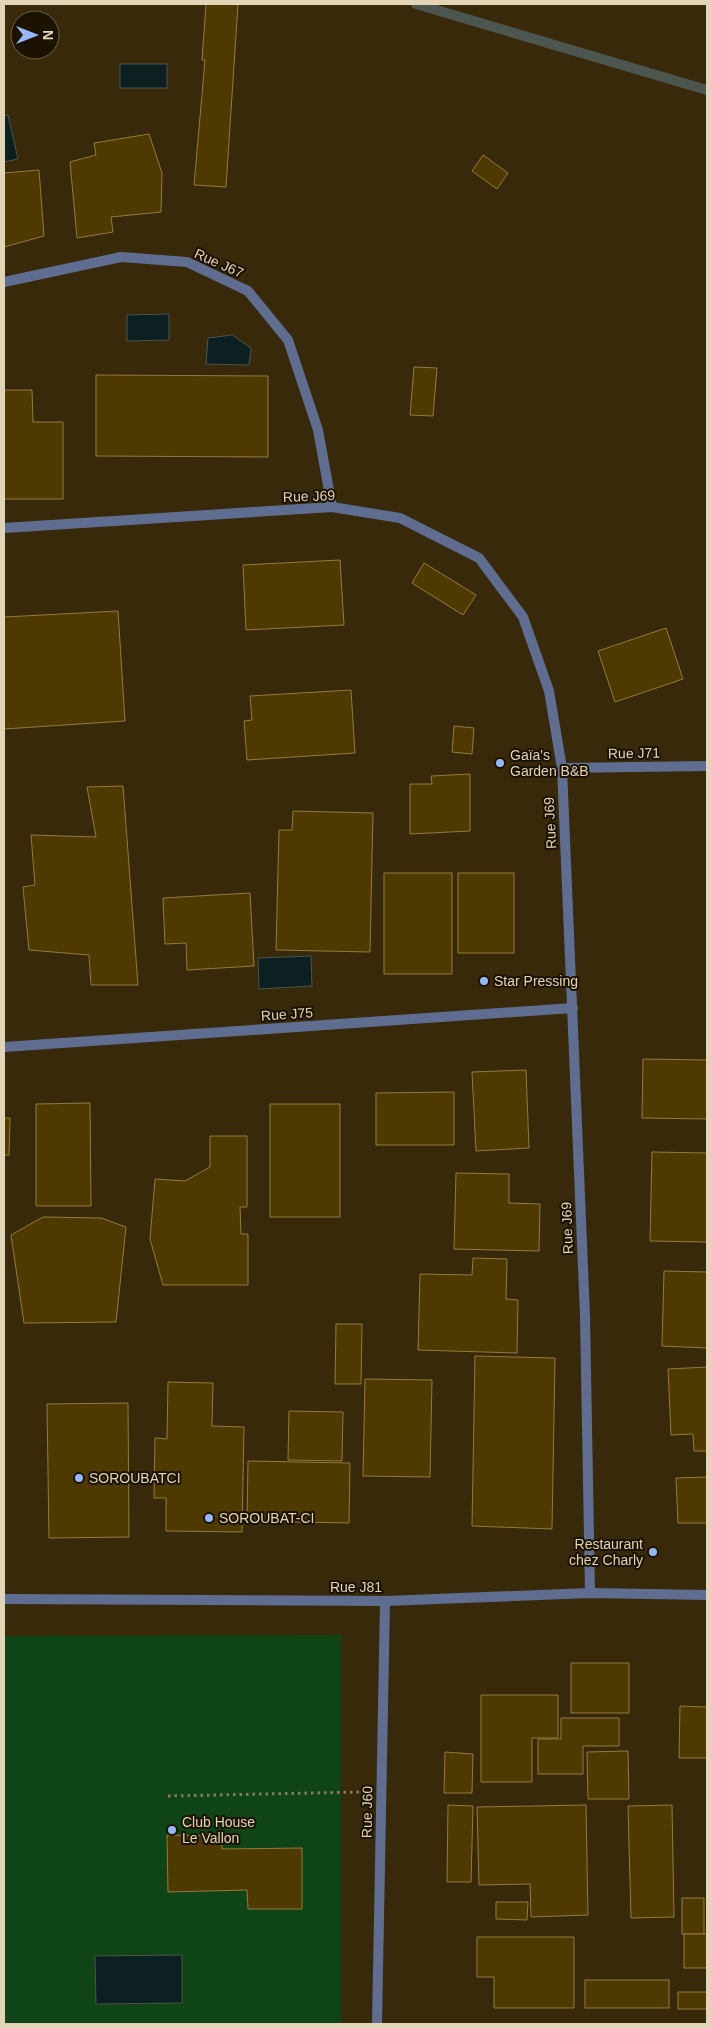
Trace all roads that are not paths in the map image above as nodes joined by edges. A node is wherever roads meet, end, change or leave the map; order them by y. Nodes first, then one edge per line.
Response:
1 (4, 282) edge
2 (332, 507) junction
3 (4, 528) edge
4 (707, 766) edge
5 (562, 768) junction
6 (573, 1008) junction
7 (4, 1047) edge
8 (590, 1593) junction
9 (707, 1595) edge
10 (4, 1599) edge
11 (385, 1601) junction
12 (377, 2024) edge

1 - 2 street, Rue J67
2 - 3 street, Rue J69
2 - 5 street, Rue J69
4 - 5 street, Rue J71
5 - 6 street, Rue J69
6 - 7 street, Rue J75
6 - 8 street, Rue J69
8 - 9 street, Rue J81
8 - 11 street, Rue J81
10 - 11 street, Rue J81
11 - 12 street, Rue J60

